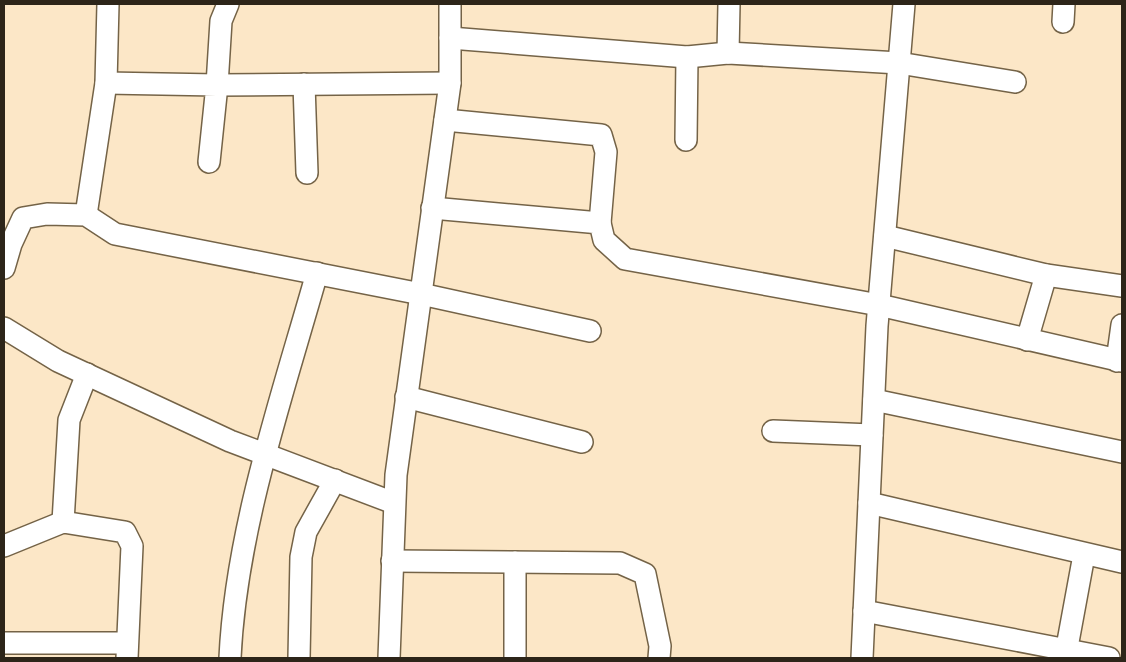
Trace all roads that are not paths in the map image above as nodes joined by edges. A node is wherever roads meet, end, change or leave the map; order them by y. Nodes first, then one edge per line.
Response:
1 (108, 4) edge
2 (228, 4) edge
3 (450, 4) edge
4 (729, 4) edge
5 (904, 4) edge
6 (450, 38) junction
7 (728, 52) junction
8 (687, 57) junction
9 (899, 63) junction
10 (1015, 82) dead end
11 (106, 83) junction
12 (450, 83) junction
13 (217, 84) junction
14 (304, 84) junction
15 (445, 120) junction
16 (686, 140) dead end
17 (209, 162) dead end
18 (307, 173) dead end
19 (432, 208) junction
20 (86, 215) junction
21 (600, 224) junction
22 (885, 236) junction
23 (4, 268) edge
24 (317, 273) junction
25 (1046, 275) junction
26 (1122, 286) edge
27 (421, 294) junction
28 (879, 305) junction
29 (1122, 324) edge
30 (4, 328) edge
31 (590, 330) dead end
32 (1027, 340) junction
33 (1120, 361) edge
34 (87, 374) junction
35 (406, 397) junction
36 (874, 400) junction
37 (773, 431) dead end
38 (872, 435) junction
39 (582, 442) dead end
40 (1122, 452) edge
41 (266, 454) junction
42 (335, 480) junction
43 (394, 503) junction
44 (869, 503) junction
45 (63, 522) junction
46 (4, 546) edge
47 (1084, 554) junction
48 (392, 561) junction
49 (515, 562) junction
50 (1122, 562) edge
51 (864, 611) junction
52 (4, 642) edge
53 (127, 651) edge
54 (1066, 654) edge
55 (230, 658) edge
56 (299, 658) edge
57 (389, 658) edge
58 (515, 658) edge
59 (659, 658) edge
60 (862, 658) edge
61 (1109, 658) edge

1 - 11 street
2 - 13 street
3 - 6 street
4 - 7 street
5 - 9 street
6 - 8 street
6 - 12 street
7 - 8 street
7 - 9 street
8 - 16 street
9 - 10 street
9 - 22 street
11 - 13 street
11 - 20 street
12 - 14 street
12 - 15 street
13 - 14 street
13 - 17 street
14 - 18 street
15 - 19 street
15 - 21 street
19 - 21 street
19 - 27 street
20 - 23 street
20 - 24 street
21 - 28 street
22 - 25 street
22 - 28 street
24 - 27 street
24 - 41 street
25 - 26 street
25 - 32 street
27 - 31 street
27 - 35 street
28 - 32 street
28 - 36 street
29 - 33 street
30 - 34 street
32 - 33 street
34 - 41 street
34 - 45 street
35 - 39 street
35 - 43 street
36 - 38 street
36 - 40 street
37 - 38 street
38 - 44 street
41 - 42 street
41 - 55 street
42 - 43 street
42 - 56 street
43 - 48 street
44 - 47 street
44 - 51 street
45 - 46 street
45 - 53 street
47 - 50 street
47 - 54 street
48 - 49 street
48 - 57 street
49 - 58 street
49 - 59 street
51 - 54 street
51 - 60 street
52 - 53 street
54 - 61 street

